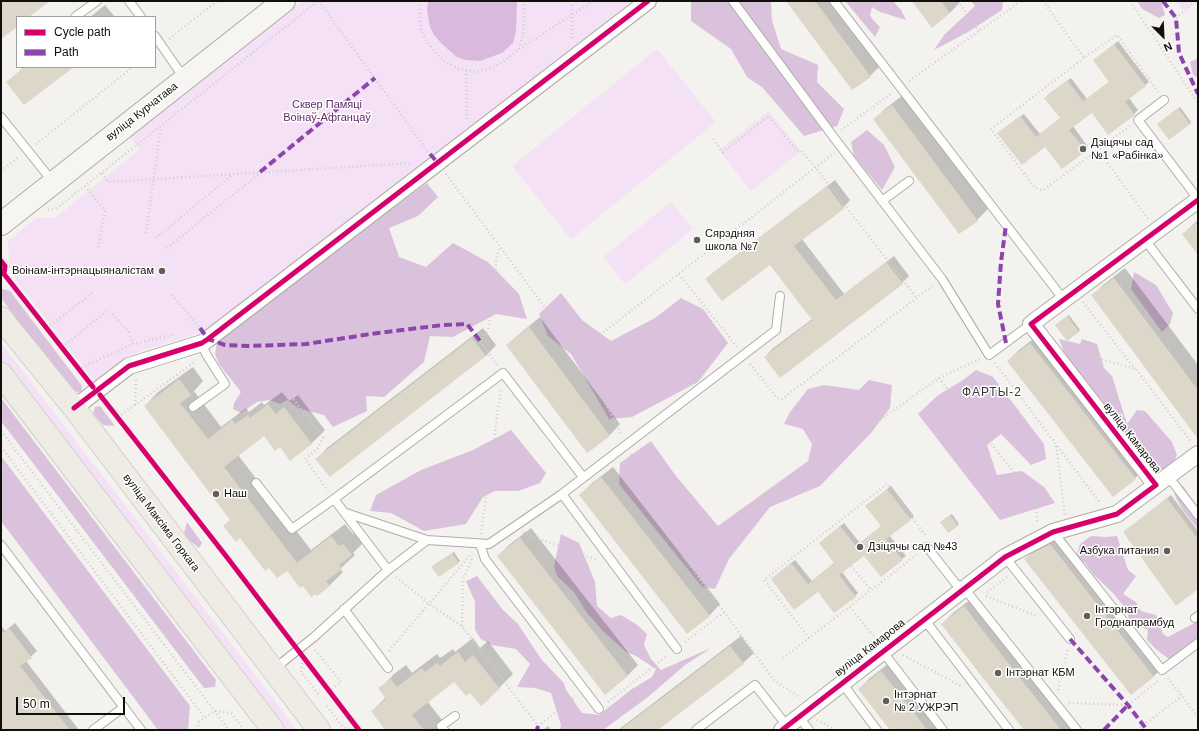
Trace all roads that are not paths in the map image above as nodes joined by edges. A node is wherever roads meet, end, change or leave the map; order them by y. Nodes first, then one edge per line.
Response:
1 (97, 1) edge
2 (129, 1) edge
3 (284, 1) edge
4 (648, 1) edge
5 (733, 1) edge
6 (834, 1) edge
7 (76, 16) edge
8 (140, 16) edge
9 (156, 37) edge
10 (185, 79) junction
11 (1164, 100) road end
12 (1, 118) edge
13 (54, 182) junction
14 (909, 182) dead end
15 (1198, 199) edge
16 (882, 201) junction
17 (1, 224) edge
18 (1151, 235) junction
19 (780, 296) dead end
20 (1069, 296) junction
21 (1198, 309) edge
22 (1, 318) edge
23 (1031, 324) junction
24 (202, 342) junction
25 (1, 374) edge
26 (193, 407) dead end
27 (74, 408) junction
28 (1197, 450) edge
29 (583, 477) junction
30 (1162, 481) junction
31 (256, 483) dead end
32 (562, 494) junction
33 (334, 499) junction
34 (346, 513) junction
35 (1198, 515) edge
36 (1053, 532) junction
37 (426, 540) junction
38 (480, 544) junction
39 (1, 545) edge
40 (927, 547) road end
41 (1005, 557) junction
42 (388, 570) junction
43 (964, 588) junction
44 (344, 609) junction
45 (924, 619) junction
46 (1070, 639) road end
47 (1198, 643) edge
48 (677, 648) road end
49 (886, 649) junction
50 (388, 668) dead end
51 (273, 670) junction
52 (842, 683) junction
53 (124, 707) junction
54 (599, 709) road end
55 (455, 716) dead end
56 (789, 724) edge
57 (93, 730) edge
58 (141, 730) edge
59 (273, 730) edge
60 (318, 730) edge
61 (444, 730) edge
62 (696, 730) edge
63 (809, 730) edge
64 (877, 730) edge
65 (943, 730) edge
66 (1009, 730) edge
67 (1077, 730) edge

1 - 7 lane
2 - 8 lane
3 - 10 main road, вуліца Курчатава
4 - 24 street
5 - 16 lane
6 - 20 lane
9 - 10 lane
10 - 13 main road, вуліца Курчатава
11 - 15 lane
12 - 13 lane
13 - 17 main road, вуліца Курчатава
14 - 16 lane
15 - 18 street
16 - 23 lane
18 - 20 street
18 - 21 lane
19 - 29 lane
20 - 23 street
22 - 27 main road, вуліца Максіма Горкага
23 - 30 street, вуліца Камарова
24 - 26 lane
24 - 27 street
25 - 59 main road
27 - 51 main road, вуліца Максіма Горкага
28 - 30 street
29 - 32 lane
29 - 33 lane
30 - 35 lane
30 - 36 street, вуліца Камарова
31 - 33 lane
32 - 38 lane
32 - 48 lane
33 - 34 lane
34 - 37 lane
34 - 42 lane
36 - 41 street, вуліца Камарова
36 - 47 lane
37 - 38 lane
37 - 42 lane
38 - 54 lane
39 - 53 lane
40 - 43 lane
41 - 43 street, вуліца Камарова
41 - 46 lane
42 - 44 lane
43 - 45 street, вуліца Камарова
43 - 67 lane
44 - 50 lane
44 - 51 lane
45 - 49 street, вуліца Камарова
45 - 66 lane
49 - 52 street, вуліца Камарова
49 - 65 lane
51 - 60 main road, вуліца Максіма Горкага
52 - 56 street, вуліца Камарова
52 - 64 lane
53 - 57 lane
53 - 58 lane
55 - 61 lane
56 - 62 lane
56 - 63 lane

